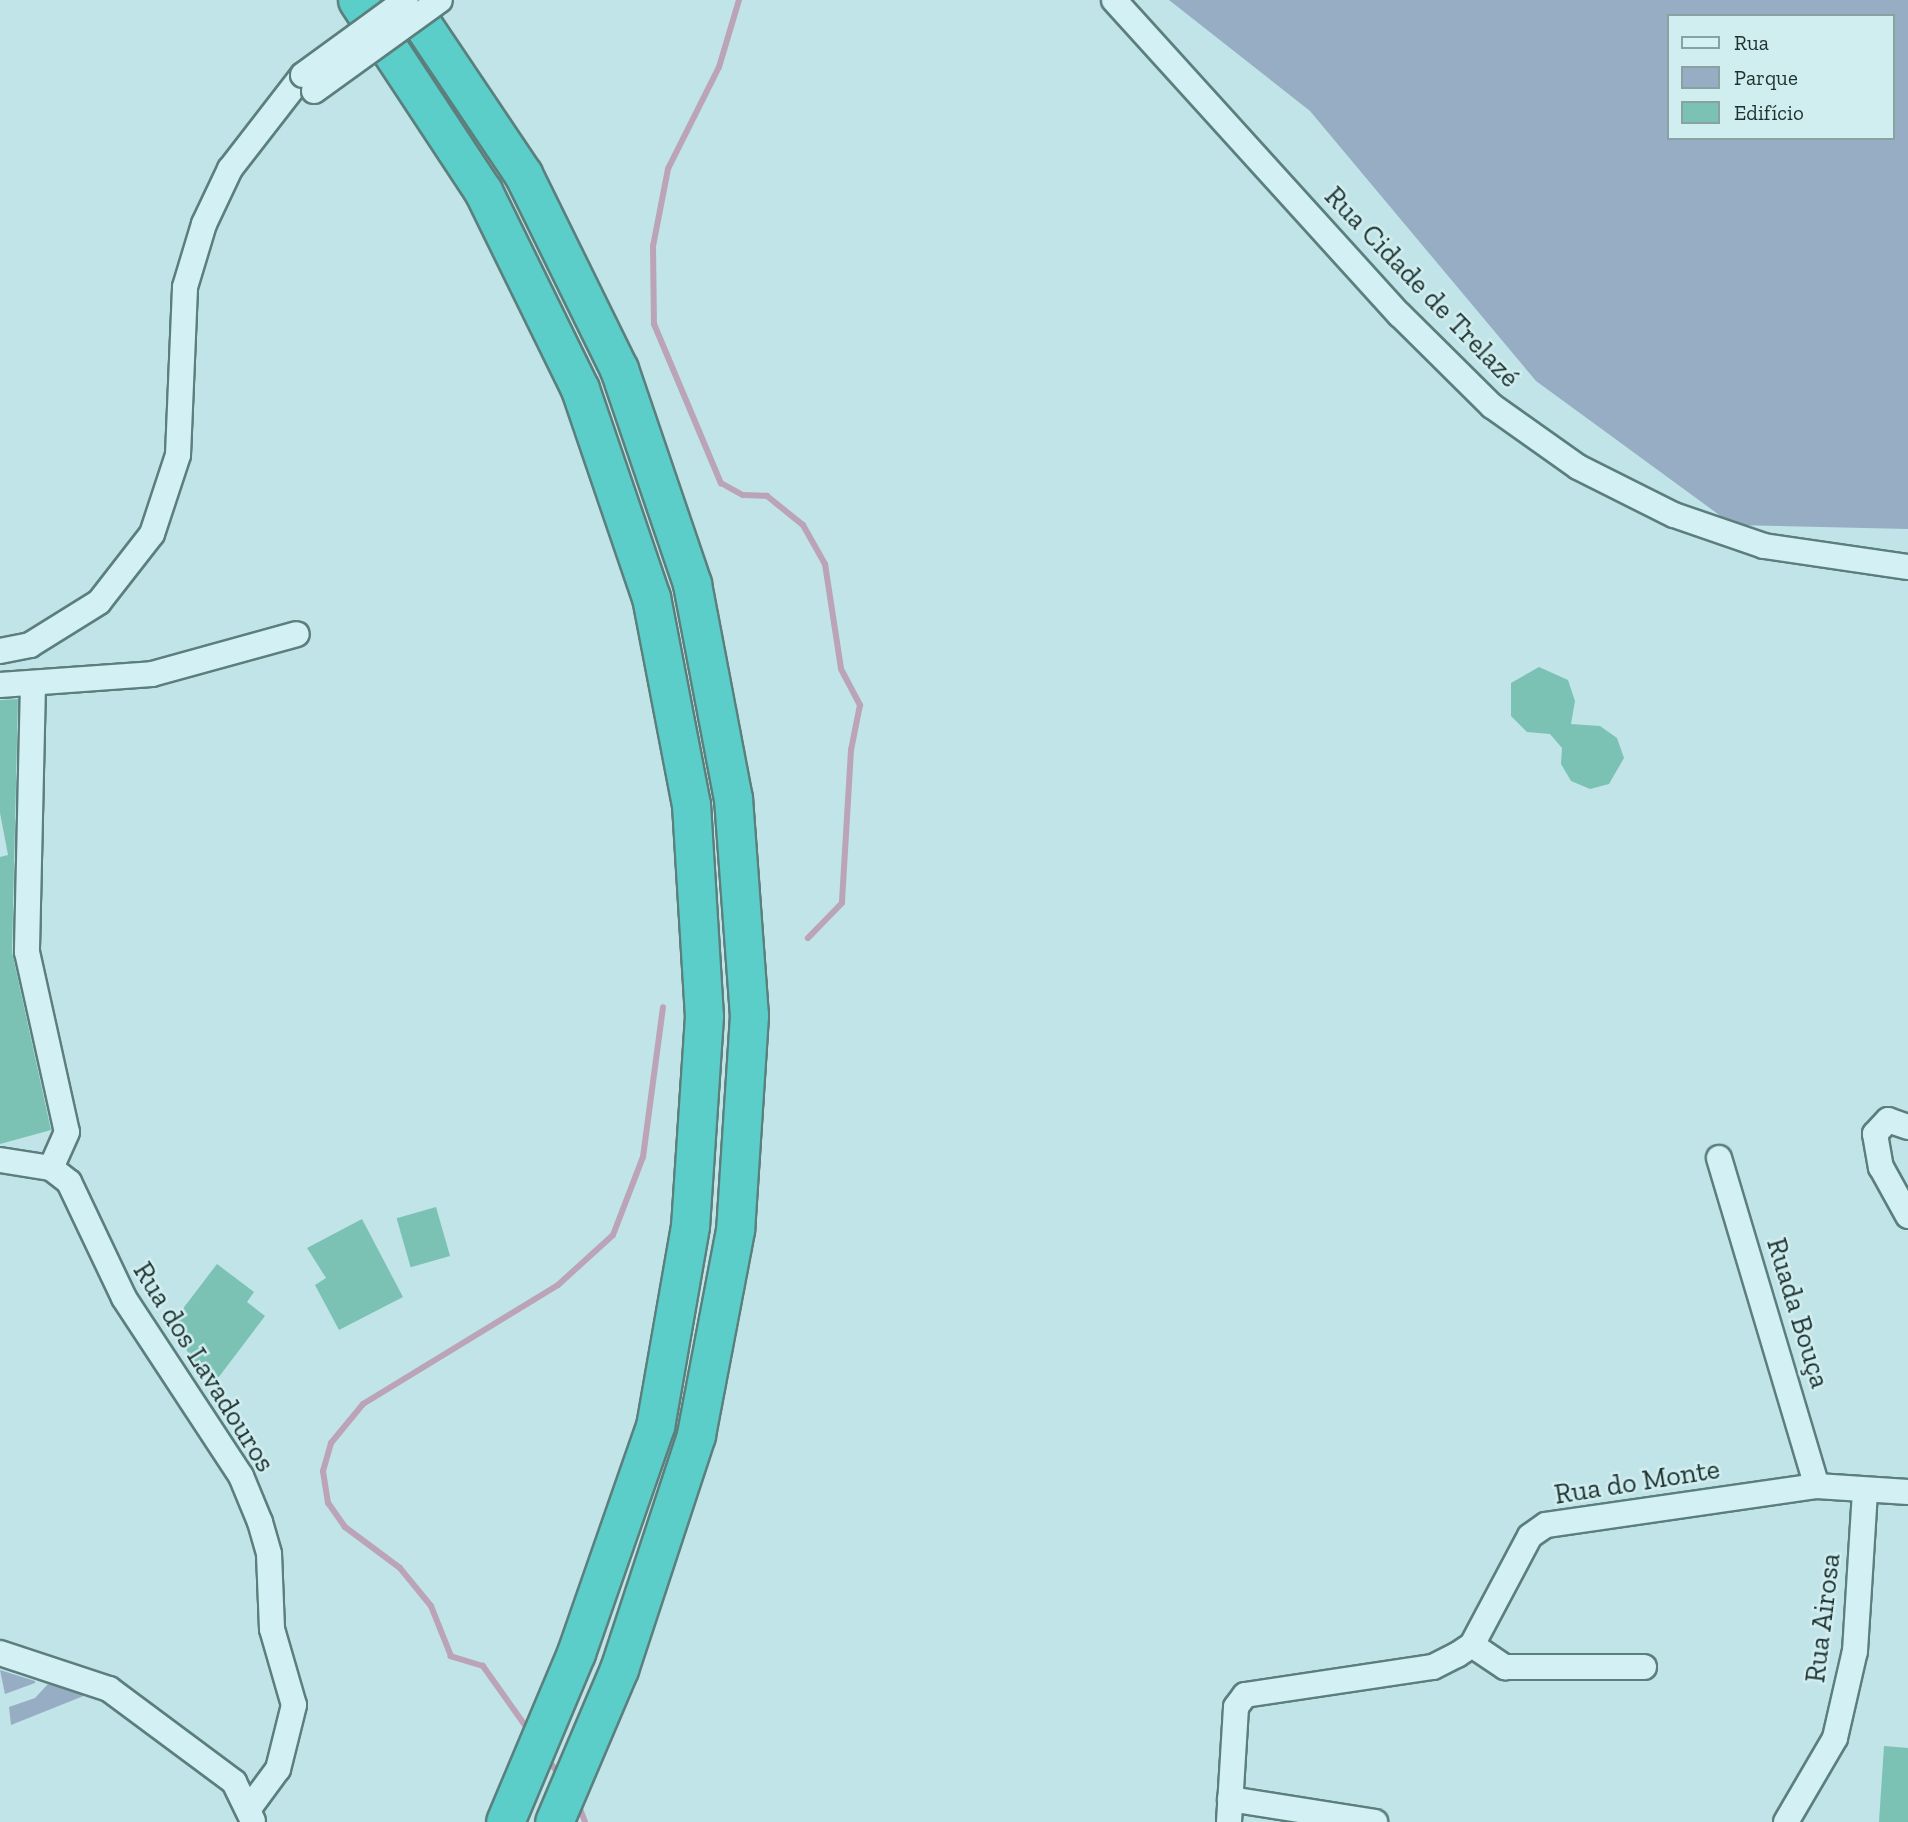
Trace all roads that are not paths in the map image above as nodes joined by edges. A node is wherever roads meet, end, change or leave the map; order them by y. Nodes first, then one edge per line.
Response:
1 (357, 0) edge
2 (406, 0) edge
3 (440, 0) edge
4 (1114, 0) edge
5 (309, 83) junction
6 (1908, 567) edge
7 (297, 634) dead end
8 (0, 651) edge
9 (33, 684) junction
10 (0, 685) edge
11 (1908, 1127) edge
12 (1719, 1158) dead end
13 (0, 1160) edge
14 (51, 1168) junction
15 (1908, 1216) edge
16 (1817, 1486) junction
17 (1865, 1491) junction
18 (1908, 1492) edge
19 (1472, 1645) junction
20 (3, 1654) edge
21 (1644, 1667) dead end
22 (1230, 1810) edge
23 (252, 1814) edge
24 (505, 1822) edge
25 (554, 1822) edge
26 (1375, 1822) edge
27 (1786, 1822) edge

1 - 24 highway
2 - 5 street, bridge
2 - 25 highway
3 - 5 street, bridge
4 - 6 street, Rua Cidade de Trelazé
5 - 8 street
7 - 9 street
9 - 10 street
9 - 14 street
11 - 15 street
12 - 16 street, Ruada Bouça
13 - 14 street
14 - 23 street, Rua dos Lavadouros
16 - 17 street, Rua do Monte
16 - 19 street, Rua do Monte
17 - 18 street, Rua do Monte
17 - 27 street, Rua Airosa
19 - 21 street
19 - 22 street
20 - 23 street
22 - 26 street

